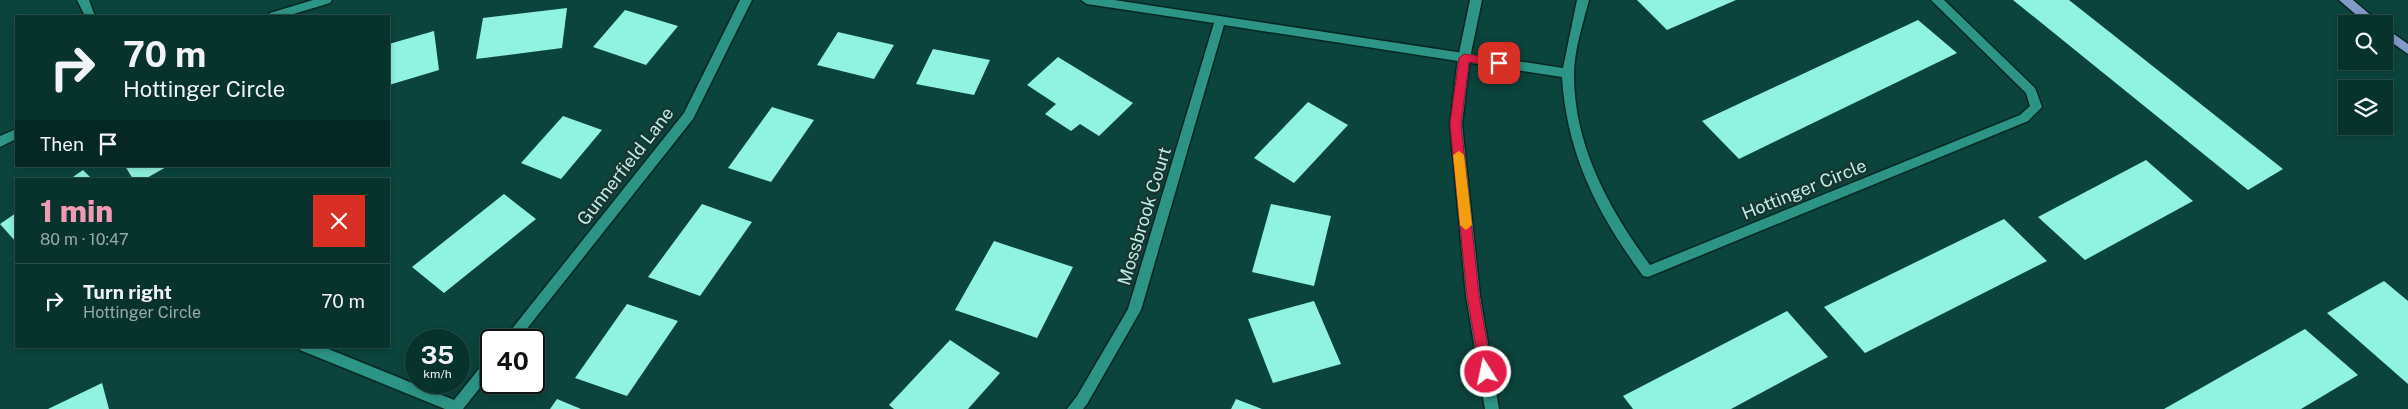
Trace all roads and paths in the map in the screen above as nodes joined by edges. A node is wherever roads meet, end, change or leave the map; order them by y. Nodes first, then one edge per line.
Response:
1 (83, 0) edge
2 (326, 0) edge
3 (746, 0) edge
4 (1087, 0) edge
5 (1476, 0) edge
6 (1583, 0) edge
7 (1937, 0) edge
8 (2345, 0) edge
9 (90, 15) edge
10 (277, 15) edge
11 (2364, 15) edge
12 (1220, 21) junction
13 (2393, 38) edge
14 (2408, 50) edge
15 (1464, 58) junction
16 (1568, 73) junction
17 (15, 134) edge
18 (0, 142) edge
19 (519, 329) edge
20 (310, 348) edge
21 (480, 378) edge
22 (456, 408) edge
23 (1074, 409) edge
24 (1492, 409) edge

1 - 9 street
2 - 10 street
3 - 19 street, Gunnerfield Lane
4 - 12 street
5 - 15 street
6 - 16 street, Hottinger Circle
7 - 16 street, Hottinger Circle
8 - 11 main road
12 - 15 street
12 - 23 street, Mossbrook Court
13 - 14 main road
15 - 16 street
15 - 24 street
17 - 18 street
20 - 22 street
21 - 22 street

